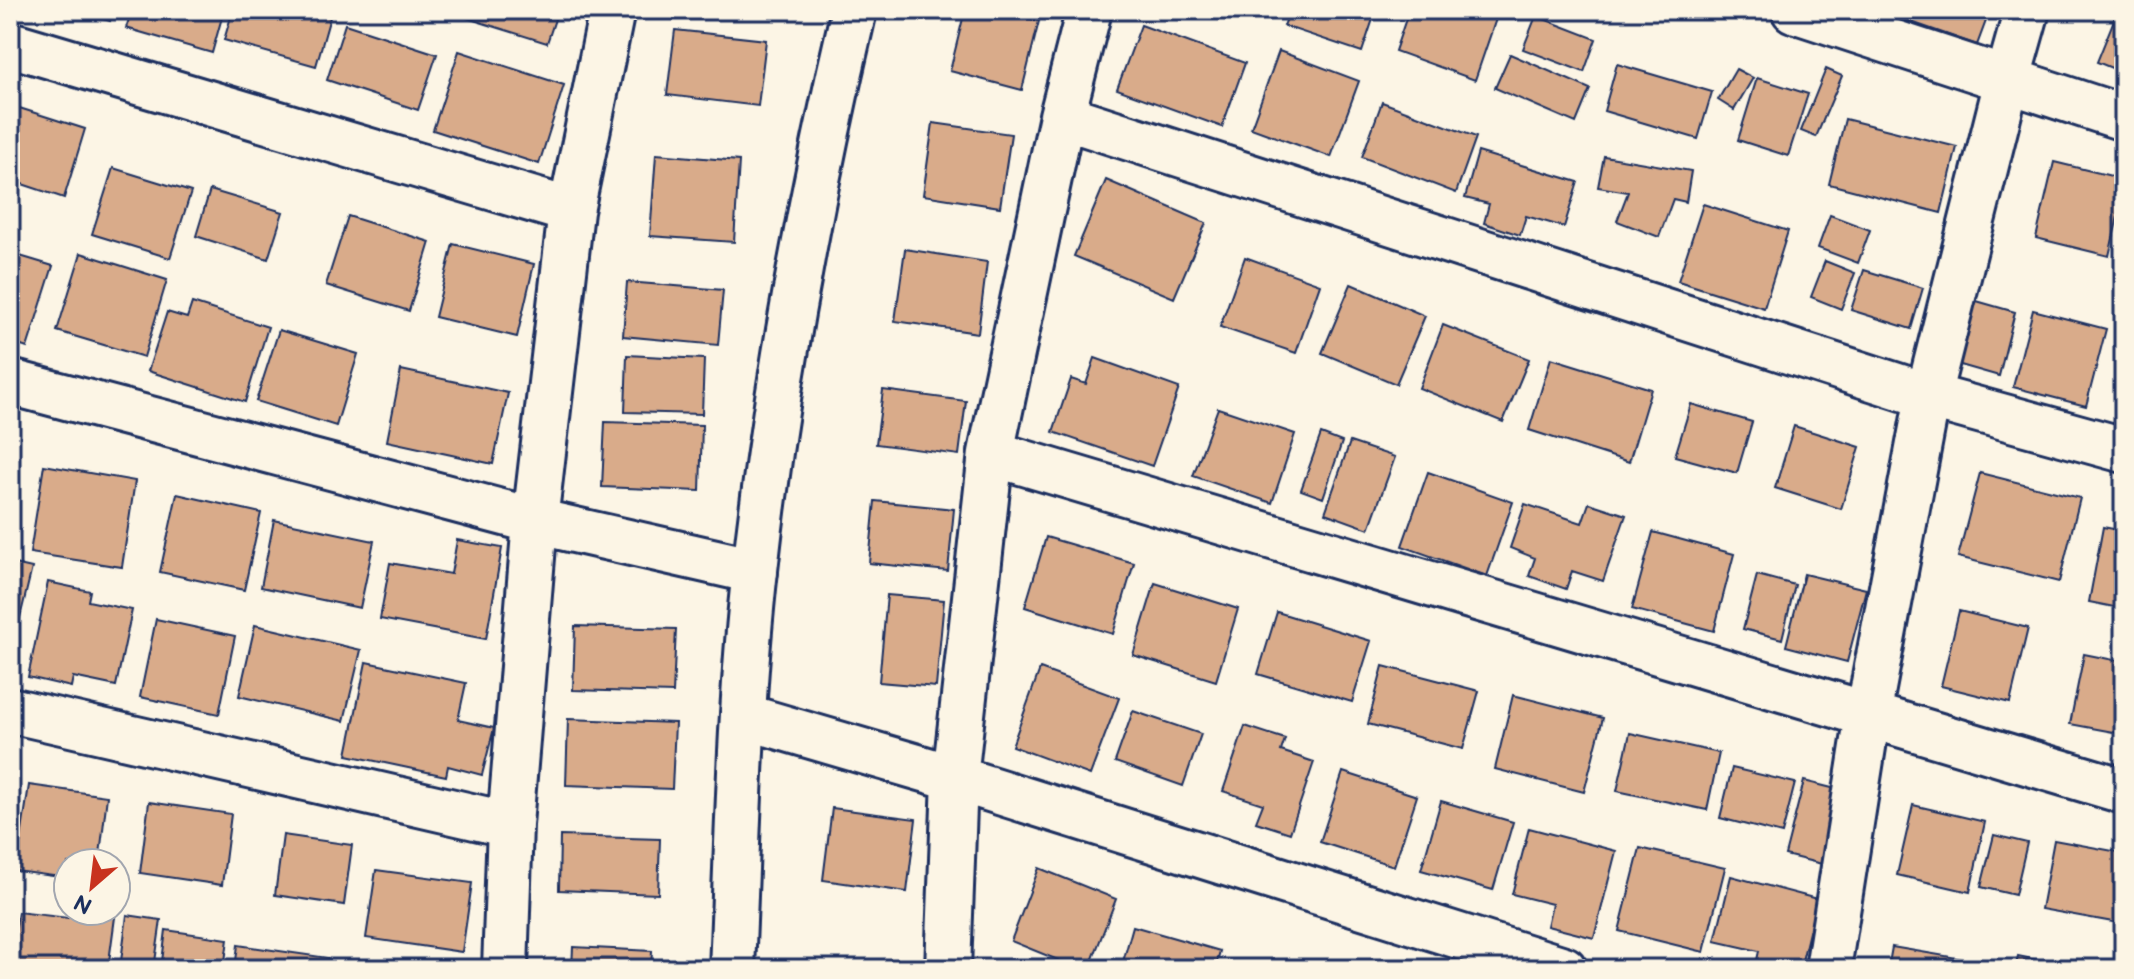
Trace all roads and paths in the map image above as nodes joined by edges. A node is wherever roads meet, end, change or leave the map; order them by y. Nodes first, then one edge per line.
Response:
1 (612, 10) edge
2 (854, 10) edge
3 (1089, 10) edge
4 (1794, 10) edge
5 (2027, 10) edge
6 (10, 44) edge
7 (2007, 81) junction
8 (1062, 116) junction
9 (2124, 118) edge
10 (571, 211) junction
11 (10, 382) edge
12 (1928, 396) junction
13 (2124, 450) edge
14 (991, 453) junction
15 (535, 521) junction
16 (755, 571) junction
17 (10, 710) edge
18 (1868, 715) junction
19 (743, 716) junction
20 (955, 778) junction
21 (2124, 791) edge
22 (510, 825) junction
23 (505, 969) edge
24 (732, 969) edge
25 (948, 969) edge
26 (1564, 969) edge
27 (1828, 969) edge

1 - 10 street
2 - 16 street
3 - 8 street
4 - 7 street
5 - 7 street
6 - 10 street
7 - 9 street
7 - 12 street
8 - 12 street
8 - 14 street
10 - 15 street
11 - 15 street
12 - 13 street
12 - 18 street
14 - 18 street
14 - 20 street
15 - 16 street
15 - 22 street
16 - 19 street
17 - 22 street
18 - 21 street
18 - 27 street
19 - 20 street
19 - 24 street
20 - 25 street
20 - 26 street
22 - 23 street

